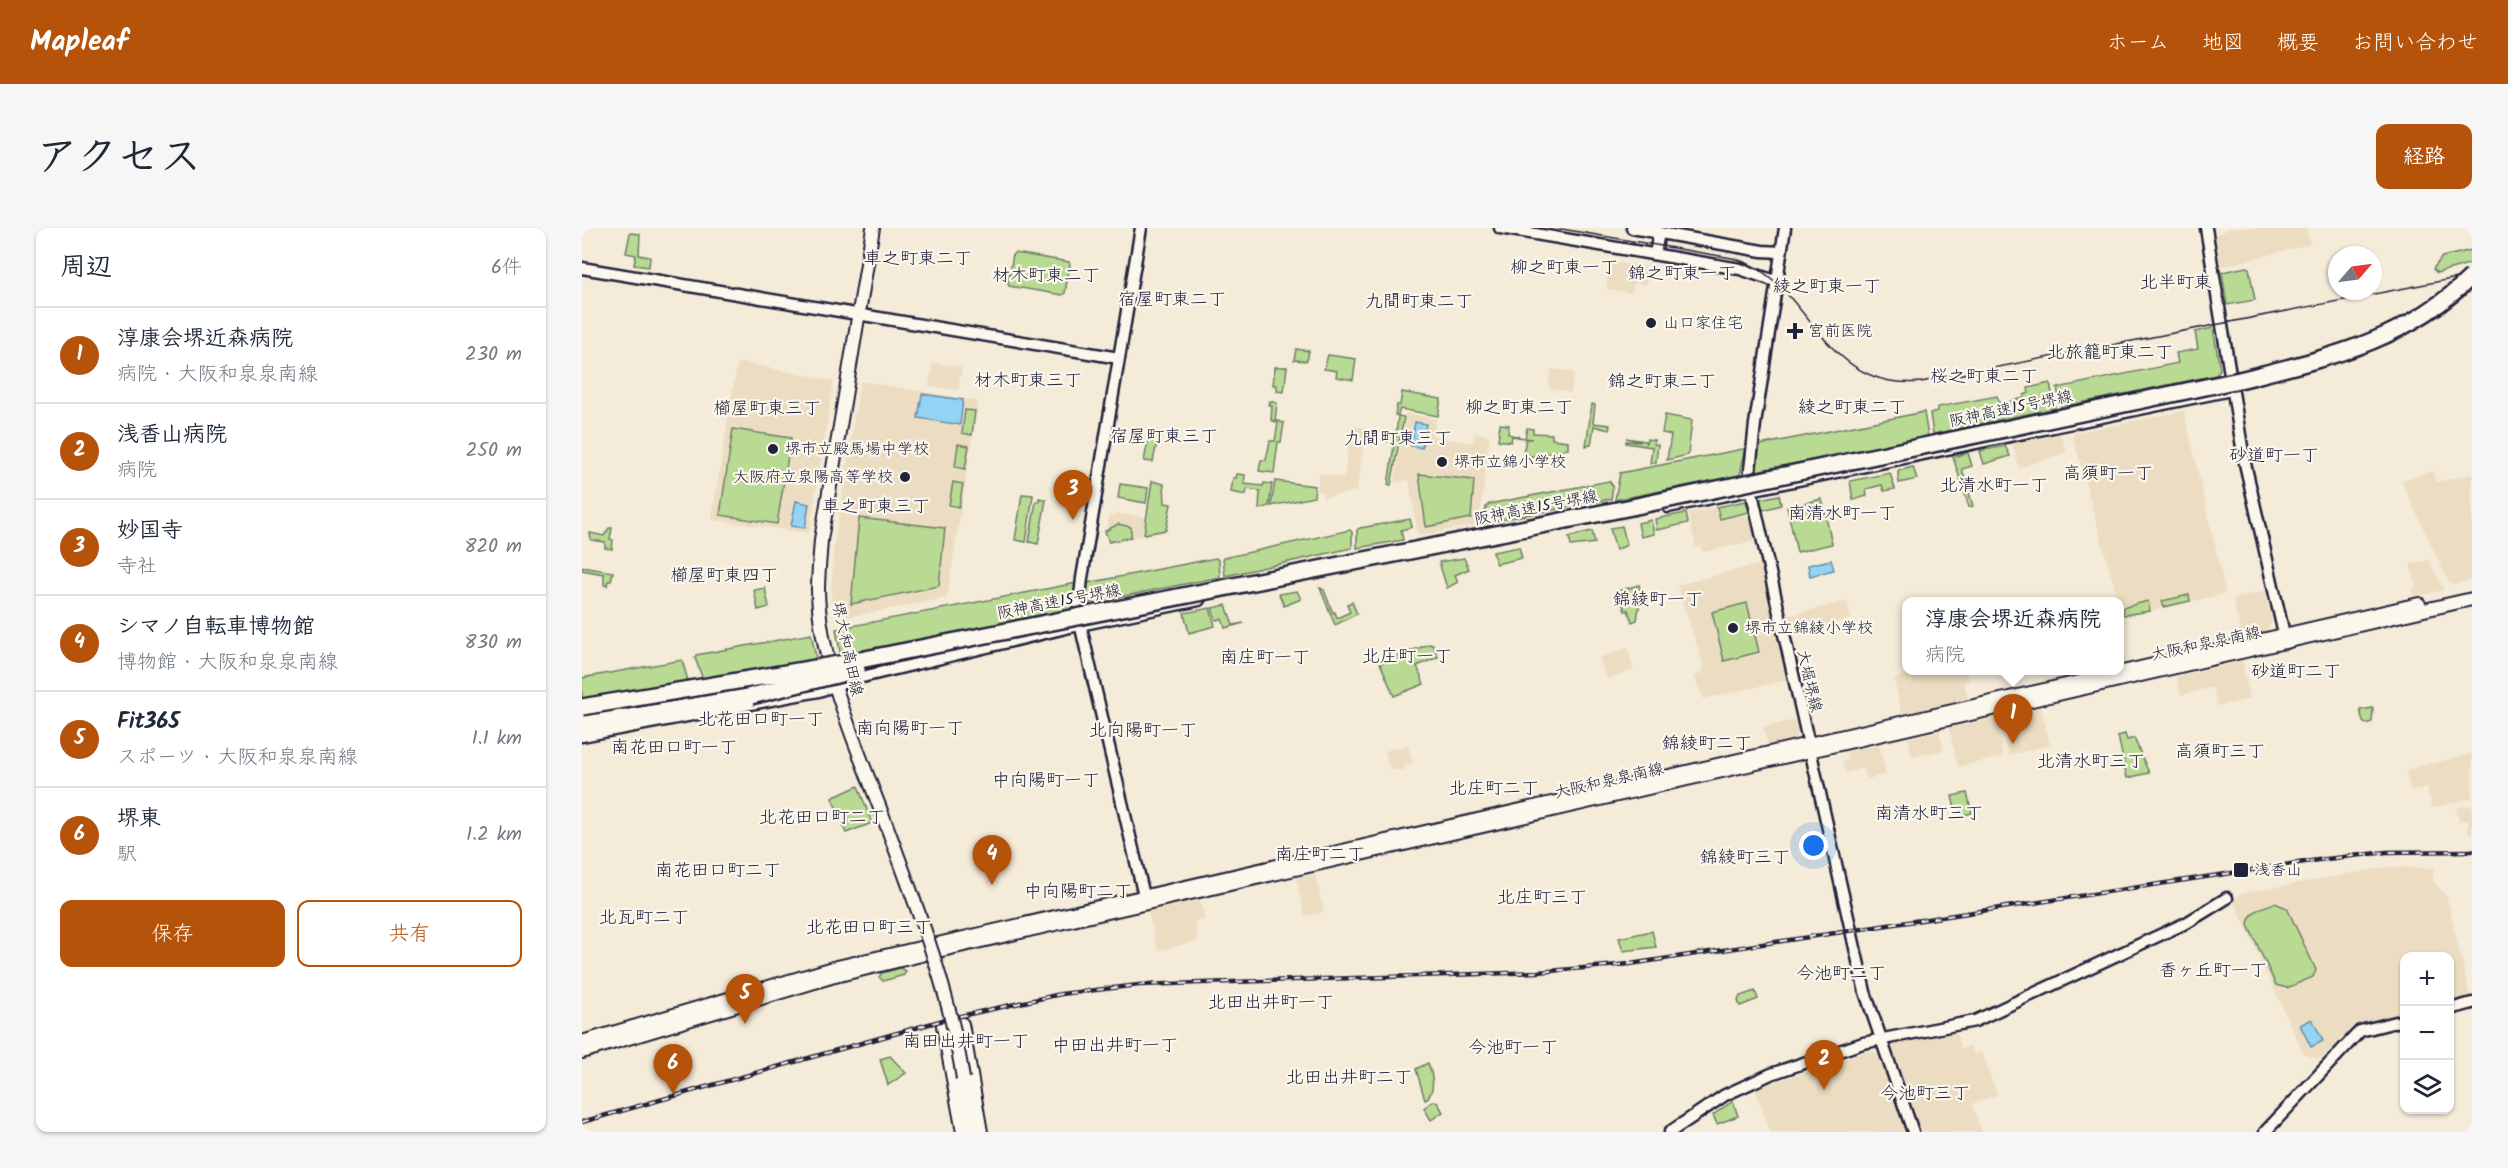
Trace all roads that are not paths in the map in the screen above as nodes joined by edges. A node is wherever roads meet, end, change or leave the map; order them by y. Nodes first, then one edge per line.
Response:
1 (873, 228) edge
2 (1128, 228) edge
3 (1500, 228) edge
4 (1632, 228) edge
5 (1785, 228) edge
6 (2206, 228) edge
7 (1141, 229) edge
8 (1530, 230) edge
9 (1659, 232) junction
10 (1781, 252) junction
11 (1655, 254) junction
12 (582, 268) edge
13 (2472, 276) edge
14 (1778, 282) junction
15 (2472, 289) edge
16 (858, 314) junction
17 (1119, 358) junction
18 (2230, 385) junction
19 (1750, 485) junction
20 (2472, 591) edge
21 (2472, 599) edge
22 (1079, 620) junction
23 (2285, 639) junction
24 (830, 663) junction
25 (865, 667) junction
26 (836, 685) junction
27 (582, 707) edge
28 (583, 723) edge
29 (1809, 748) junction
30 (1144, 896) junction
31 (2227, 898) dead end
32 (2472, 1003) edge
33 (2454, 1008) edge
34 (2400, 1021) edge
35 (962, 1023) dead end
36 (943, 1026) dead end
37 (1881, 1040) junction
38 (582, 1042) edge
39 (582, 1052) edge
40 (963, 1132) edge
41 (971, 1132) edge
42 (981, 1132) edge
43 (1670, 1132) edge
44 (1913, 1132) edge
45 (2265, 1132) edge

1 - 16 main road, 堺大和高田線
2 - 7 street
3 - 8 street
4 - 9 street
5 - 10 street, 大堀堺線
6 - 18 street
7 - 17 street
8 - 11 street
9 - 10 street
9 - 11 street
10 - 14 street, 大堀堺線
11 - 14 street
12 - 16 street
13 - 27 highway, 阪神高速15号堺線, bridge
14 - 19 street, 大堀堺線
15 - 25 highway, 阪神高速15号堺線
16 - 17 street
16 - 24 main road, 堺大和高田線
17 - 22 street
18 - 19 street
18 - 23 street
19 - 22 street
19 - 29 street, 大堀堺線
20 - 23 main road, 大阪和泉泉南線
21 - 23 main road, 大阪和泉泉南線
22 - 24 street
22 - 26 street
22 - 30 street
23 - 29 main road, 大阪和泉泉南線
24 - 26 main road, 堺大和高田線
24 - 28 street
25 - 28 highway, 阪神高速15号堺線, bridge
25 - 28 highway, bridge
26 - 28 street
26 - 41 main road, 堺大和高田線, bridge
29 - 30 main road, 大阪和泉泉南線
29 - 37 street, 大堀堺線
29 - 39 main road, 大阪和泉泉南線
30 - 38 main road, 大阪和泉泉南線
31 - 37 street
32 - 33 street
34 - 45 street
35 - 42 main road
36 - 40 main road
37 - 43 street
37 - 44 street, 大堀堺線

